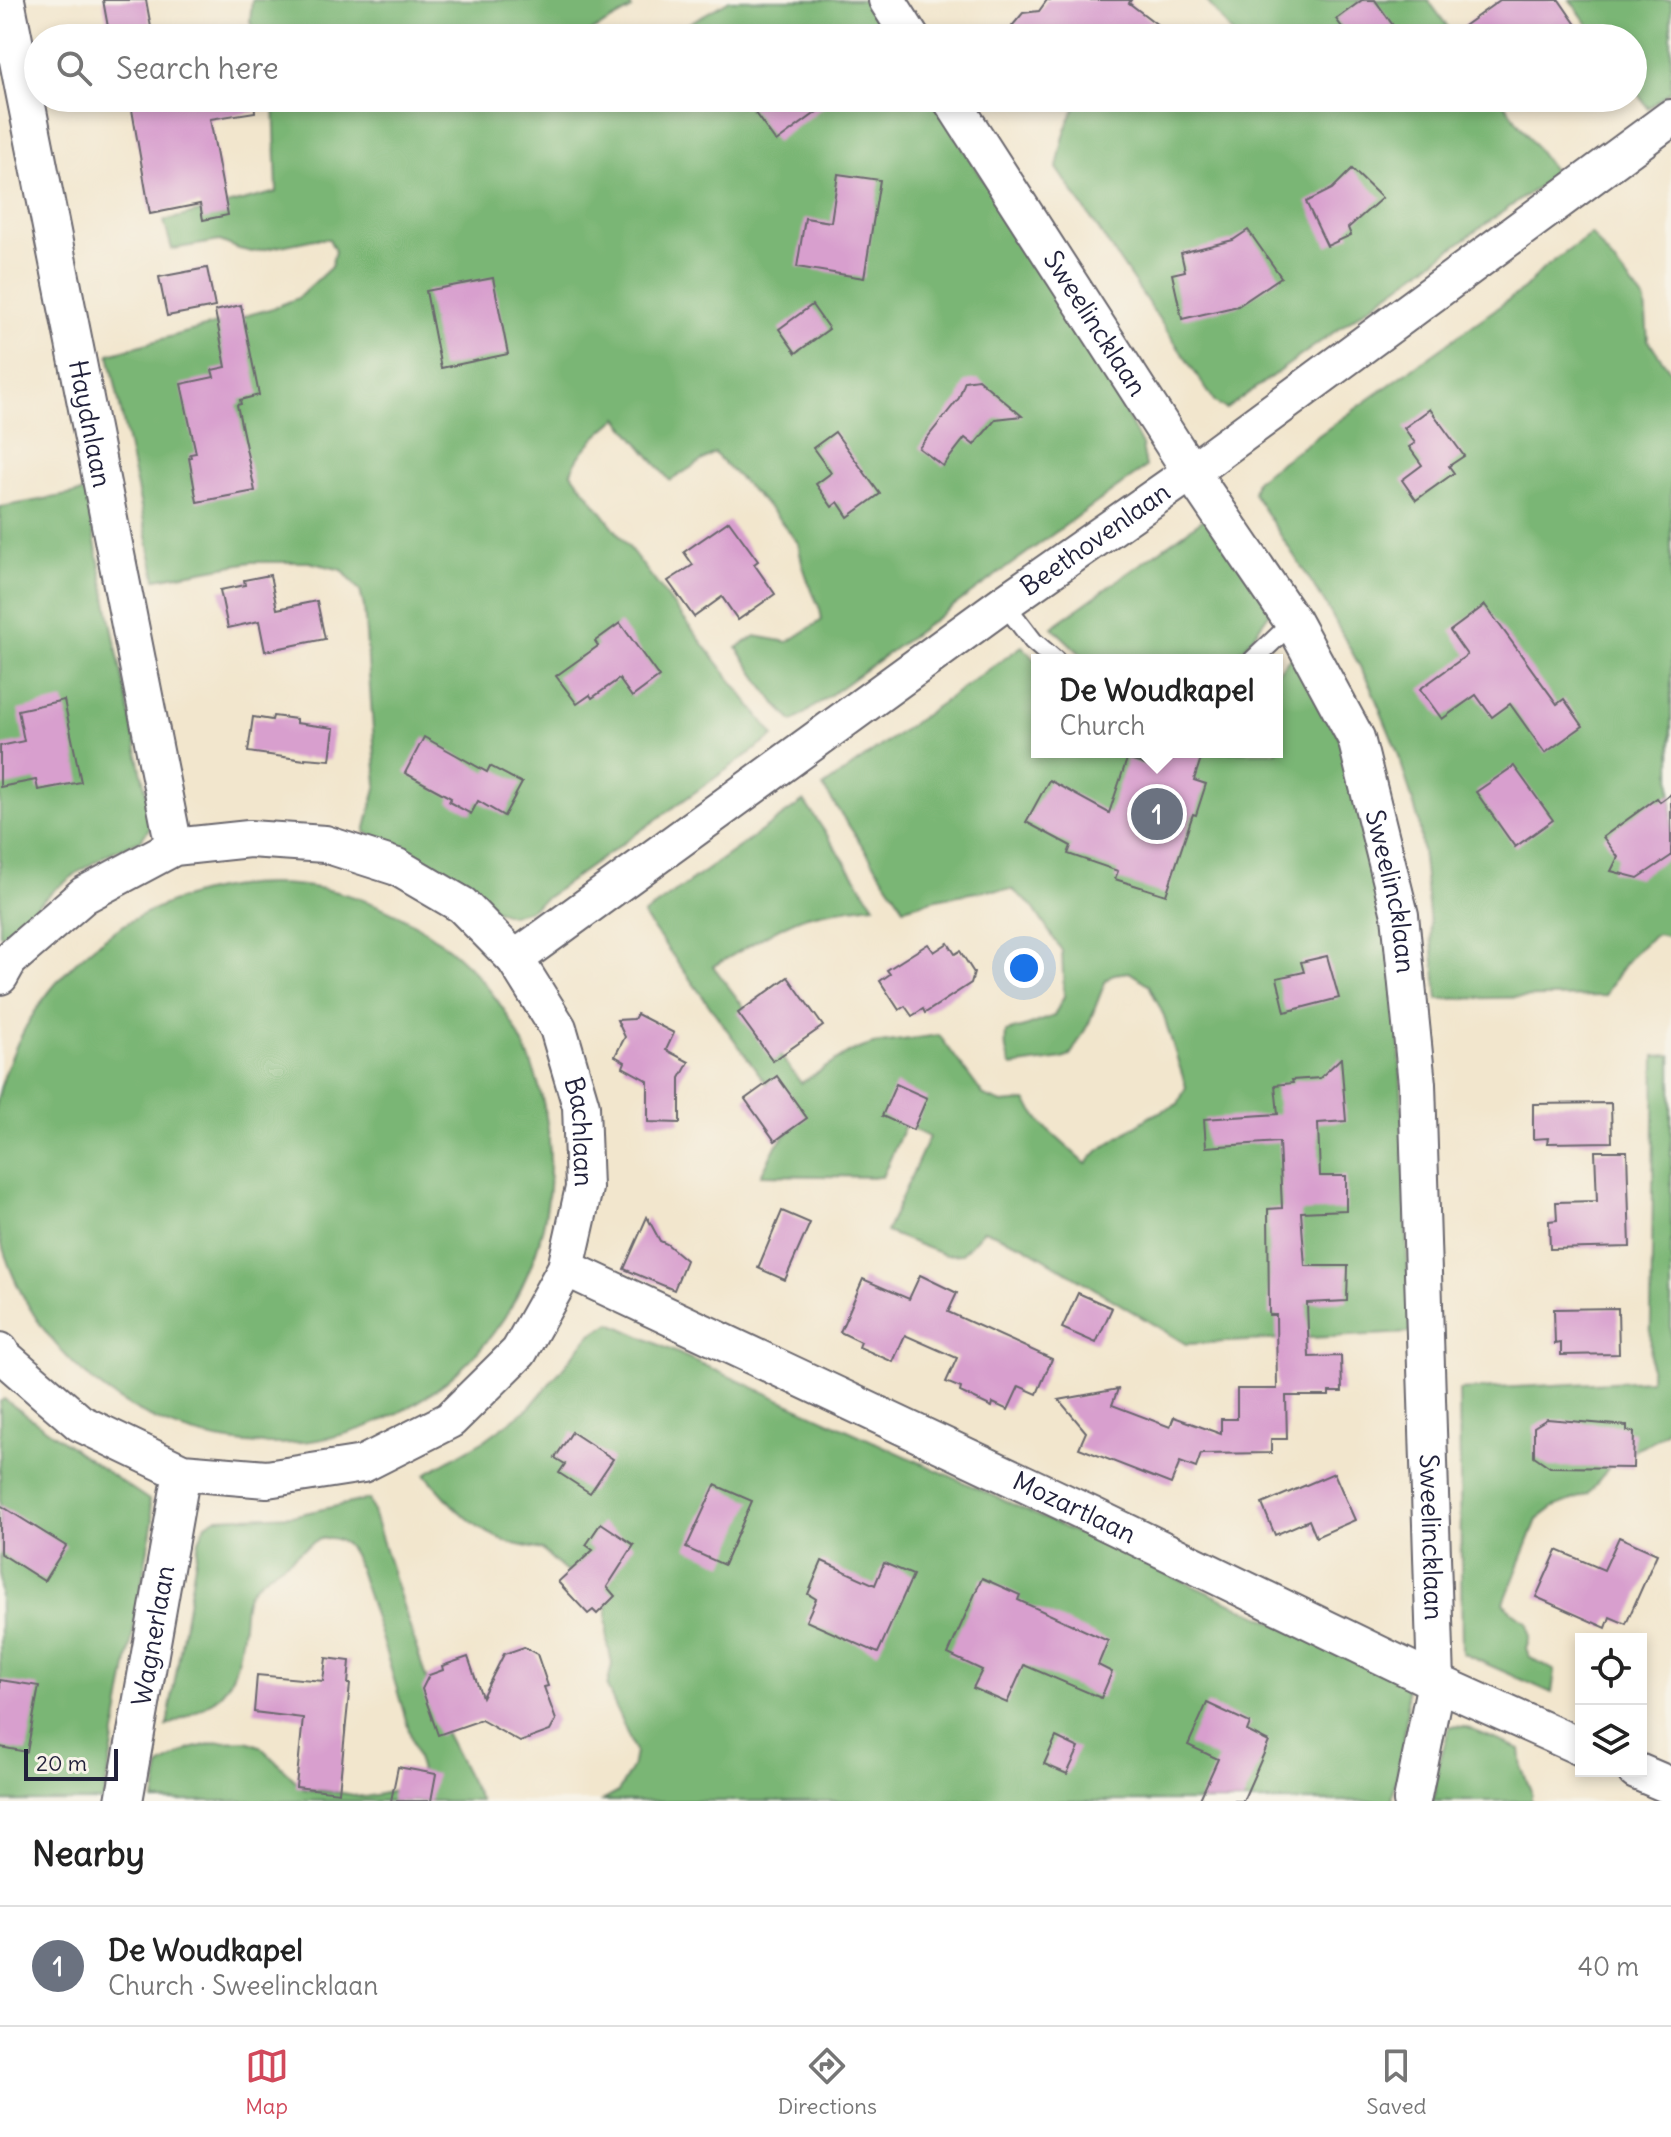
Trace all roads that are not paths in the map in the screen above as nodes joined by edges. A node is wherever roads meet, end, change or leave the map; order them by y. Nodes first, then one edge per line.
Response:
1 (6, 0) edge
2 (887, 0) edge
3 (902, 24) edge
4 (13, 105) edge
5 (959, 112) edge
6 (1671, 118) edge
7 (1191, 472) junction
8 (1004, 603) junction
9 (1293, 622) junction
10 (1048, 654) edge
11 (1259, 654) edge
12 (174, 847) junction
13 (515, 959) junction
14 (0, 976) edge
15 (566, 1268) junction
16 (1, 1355) edge
17 (182, 1472) junction
18 (1436, 1682) junction
19 (1575, 1744) edge
20 (1647, 1776) edge
21 (1671, 1786) edge
22 (124, 1801) edge
23 (1412, 1801) edge

1 - 4 street, Haydnlaan
2 - 3 street
4 - 12 street, Haydnlaan
5 - 7 street, Sweelincklaan
6 - 7 street, Beethovenlaan
7 - 8 street, Beethovenlaan
7 - 9 street, Sweelincklaan
8 - 10 lane
8 - 13 street, Beethovenlaan
9 - 11 lane
9 - 18 street, Sweelincklaan
12 - 13 street, Bachlaan
12 - 14 street, Bachlaan
13 - 15 street, Bachlaan
15 - 17 street, Bachlaan
15 - 18 street, Mozartlaan
16 - 17 street, Bachlaan
17 - 22 street, Wagnerlaan
18 - 19 street, Mozartlaan
18 - 23 street, Sweelincklaan
20 - 21 street

